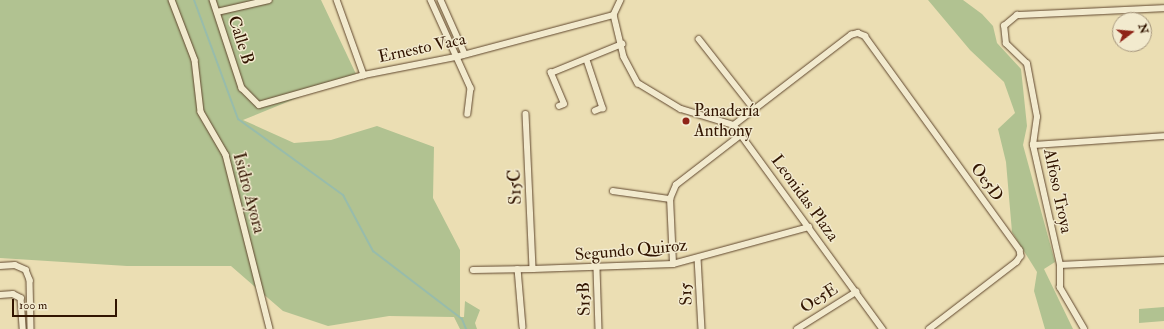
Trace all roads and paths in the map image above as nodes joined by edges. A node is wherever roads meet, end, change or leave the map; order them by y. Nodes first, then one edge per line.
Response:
1 (172, 0) edge
2 (213, 0) edge
3 (269, 0) edge
4 (337, 0) edge
5 (431, 0) edge
6 (441, 0) edge
7 (621, 0) edge
8 (1164, 8) edge
9 (217, 12) junction
10 (614, 16) junction
11 (699, 39) dead end
12 (622, 44) junction
13 (465, 54) junction
14 (456, 57) junction
15 (587, 60) junction
16 (364, 75) junction
17 (242, 88) joint
18 (559, 106) dead end
19 (754, 109) junction
20 (596, 111) dead end
21 (468, 114) dead end
22 (526, 114) dead end
23 (734, 125) junction
24 (742, 134) junction
25 (1164, 136) edge
26 (1033, 145) junction
27 (613, 191) dead end
28 (670, 199) junction
29 (809, 227) junction
30 (698, 258) junction
31 (1164, 260) edge
32 (673, 264) junction
33 (1060, 265) junction
34 (0, 266) edge
35 (518, 269) junction
36 (532, 269) junction
37 (597, 269) junction
38 (473, 270) dead end
39 (856, 292) junction
40 (0, 295) edge
41 (523, 327) dead end
42 (24, 329) edge
43 (31, 329) edge
44 (270, 329) edge
45 (599, 329) edge
46 (702, 329) edge
47 (797, 329) edge
48 (883, 329) edge
49 (930, 329) edge
50 (1084, 329) edge

1 - 44 street, Isidro Ayora
2 - 9 street, Calle B
3 - 9 street
4 - 16 street
5 - 14 street
6 - 13 street
7 - 10 street
8 - 26 street, Alfoso Troya
9 - 17 street, Calle B
10 - 12 street
10 - 13 street, Ernesto Vaca
11 - 19 street
12 - 15 street
12 - 23 street
13 - 14 street, Ernesto Vaca
14 - 16 street, Ernesto Vaca
14 - 21 street
15 - 18 street
15 - 20 street
16 - 17 street, Ernesto Vaca
19 - 23 street
19 - 49 street, Oe5D
22 - 36 street, S15C
23 - 24 street, Leonidas Plaza
24 - 28 street
24 - 29 street, Leonidas Plaza
25 - 26 street
26 - 33 street, Alfoso Troya
27 - 28 street
28 - 32 street
29 - 30 street, Segundo Quiroz
29 - 39 street, Leonidas Plaza
30 - 32 street, Segundo Quiroz
30 - 46 street, S15
31 - 33 street
32 - 37 street, Segundo Quiroz
33 - 50 street, Alfoso Troya
34 - 43 street
35 - 36 street, Segundo Quiroz
35 - 38 street, Segundo Quiroz
35 - 41 street
36 - 37 street, Segundo Quiroz
37 - 45 street, S15B
39 - 47 street, Oe5E
39 - 48 street, Leonidas Plaza
40 - 42 street

